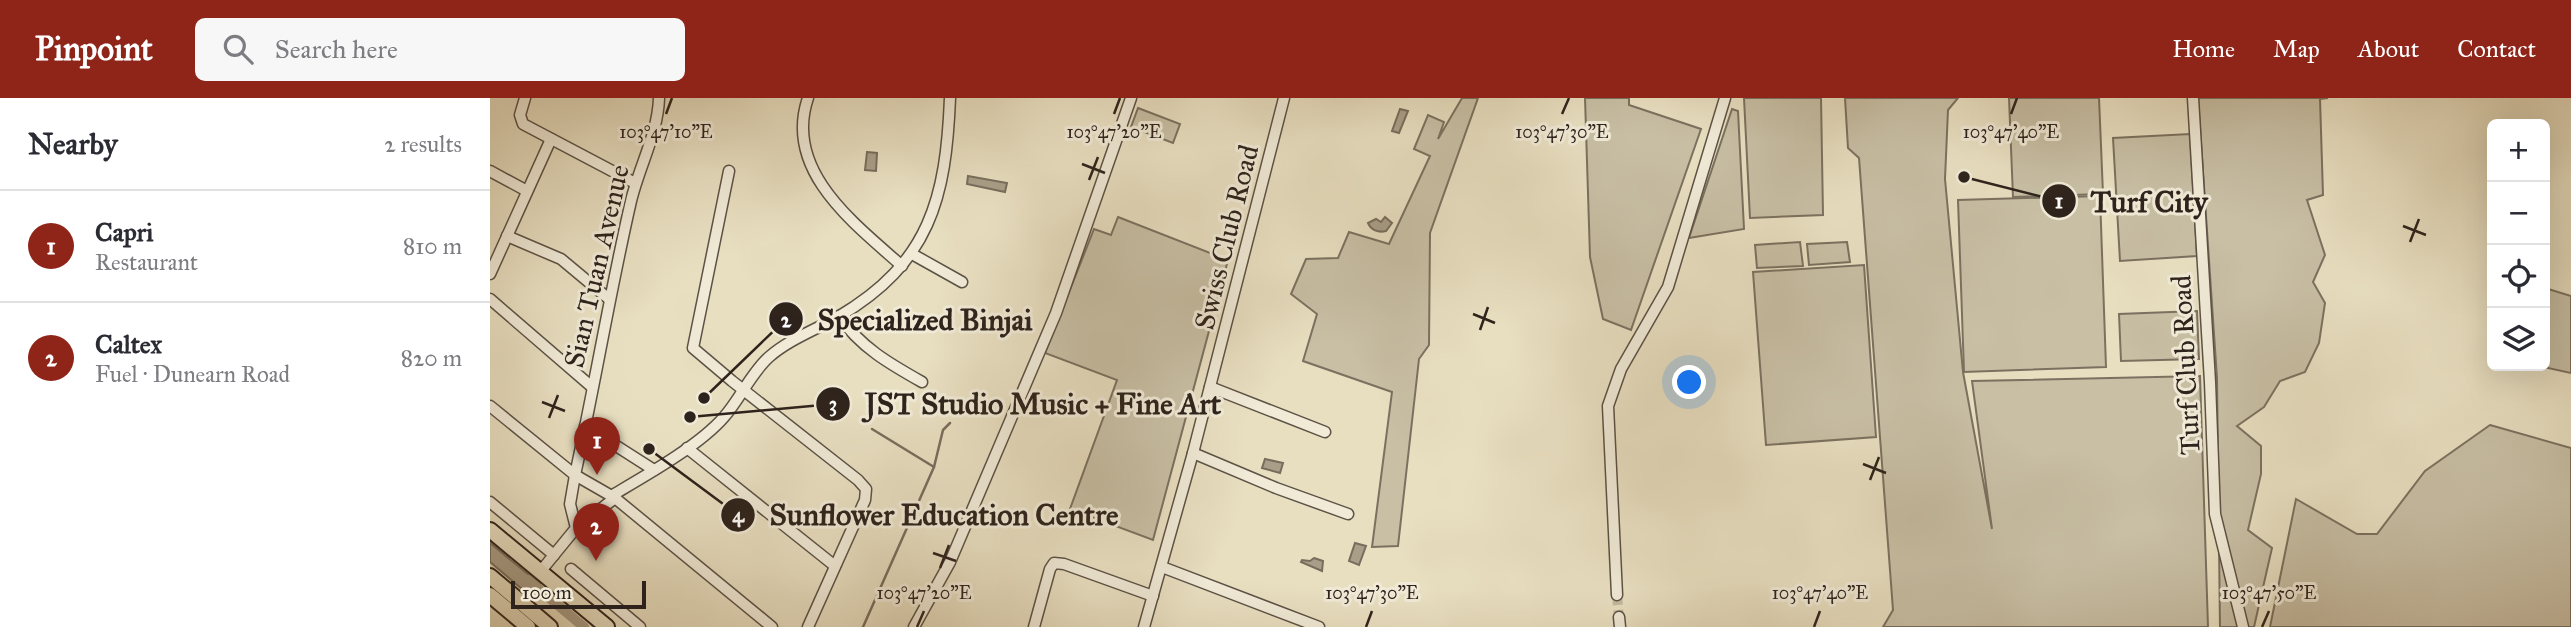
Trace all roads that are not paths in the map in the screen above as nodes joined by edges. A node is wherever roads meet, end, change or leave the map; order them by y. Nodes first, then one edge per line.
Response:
1 (525, 98) edge
2 (659, 98) edge
3 (808, 98) edge
4 (950, 98) edge
5 (1131, 98) edge
6 (1284, 98) edge
7 (1726, 98) edge
8 (2193, 98) edge
9 (551, 139) junction
10 (490, 171) edge
11 (729, 171) dead end
12 (635, 183) junction
13 (527, 191) junction
14 (507, 236) junction
15 (912, 254) junction
16 (902, 266) junction
17 (490, 274) edge
18 (962, 282) dead end
19 (490, 299) edge
20 (609, 299) junction
21 (839, 316) junction
22 (922, 382) dead end
23 (592, 387) junction
24 (1210, 387) junction
25 (744, 390) junction
26 (490, 405) edge
27 (585, 426) junction
28 (1325, 432) dead end
29 (687, 448) junction
30 (1193, 453) junction
31 (654, 470) junction
32 (575, 475) junction
33 (613, 497) junction
34 (490, 502) edge
35 (1348, 514) dead end
36 (576, 528) junction
37 (490, 530) edge
38 (554, 555) junction
39 (835, 566) junction
40 (1162, 567) junction
41 (571, 569) dead end
42 (540, 572) junction
43 (490, 576) edge
44 (490, 595) edge
45 (1617, 595) tunnel mouth
46 (1153, 596) junction
47 (531, 612) junction
48 (529, 627) edge
49 (550, 627) edge
50 (607, 627) edge
51 (640, 627) edge
52 (772, 627) edge
53 (808, 627) edge
54 (914, 627) edge
55 (1034, 627) edge
56 (1144, 627) edge
57 (1319, 627) edge
58 (2244, 627) edge

1 - 9 street
2 - 12 street, Sian Tuan Avenue
3 - 16 street
4 - 15 street
5 - 54 street
6 - 24 street, Swiss Club Road
7 - 45 street
8 - 58 street, Turf Club Road
9 - 12 street
9 - 13 street
10 - 13 street
11 - 25 street
12 - 20 street, Sian Tuan Avenue
13 - 14 street
14 - 17 street
14 - 20 street
15 - 16 street
15 - 18 street
16 - 21 street
19 - 23 street
20 - 23 street, Sian Tuan Avenue
21 - 22 street
21 - 25 street
23 - 27 street, Sian Tuan Avenue
24 - 28 street
24 - 30 street, Swiss Club Road
25 - 29 street
25 - 39 street
26 - 32 street
27 - 31 street
27 - 32 street, Sian Tuan Avenue
29 - 31 street
29 - 39 street
30 - 35 street
30 - 40 street, Swiss Club Road
31 - 33 street
32 - 33 street
32 - 36 street, Sian Tuan Avenue
33 - 36 street
33 - 52 street
34 - 38 street
36 - 38 street
37 - 42 highway
38 - 42 street
39 - 53 street
40 - 46 street, Swiss Club Road
40 - 57 street
41 - 51 street
42 - 50 highway
43 - 47 highway
44 - 48 highway
46 - 55 street
46 - 56 street, Swiss Club Road
47 - 48 highway
47 - 49 highway

